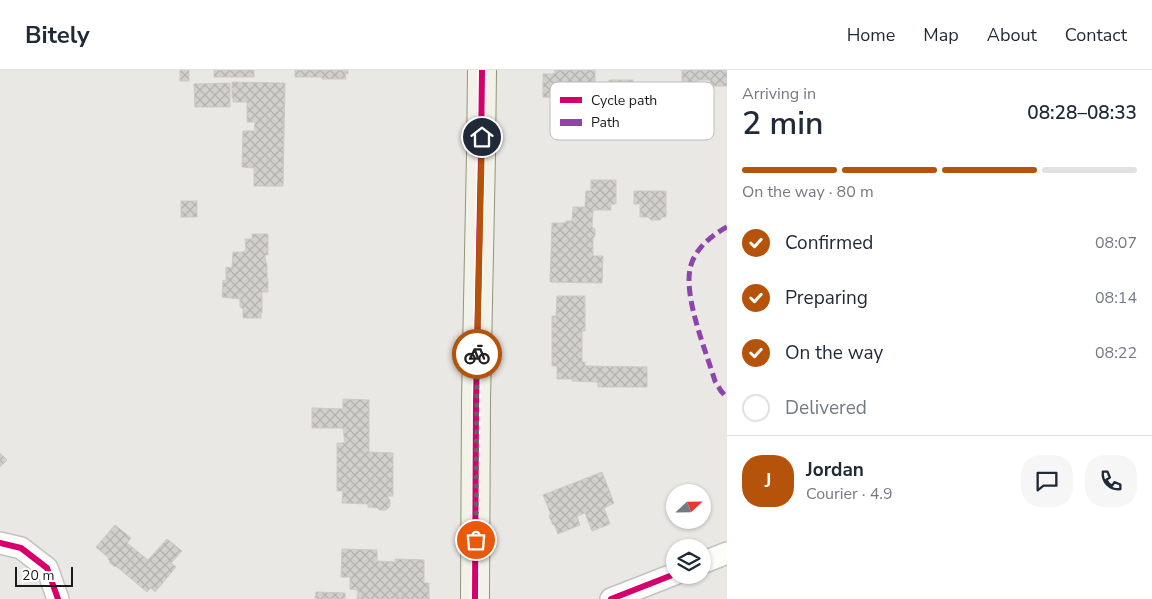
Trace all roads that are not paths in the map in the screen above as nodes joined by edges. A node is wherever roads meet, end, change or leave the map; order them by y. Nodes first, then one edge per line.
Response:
1 (482, 70) edge
2 (0, 543) edge
3 (727, 553) edge
4 (711, 559) edge
5 (666, 578) edge
6 (58, 599) edge
7 (475, 599) edge
8 (611, 599) edge

1 - 7 street
2 - 6 street
3 - 4 street
5 - 8 street

